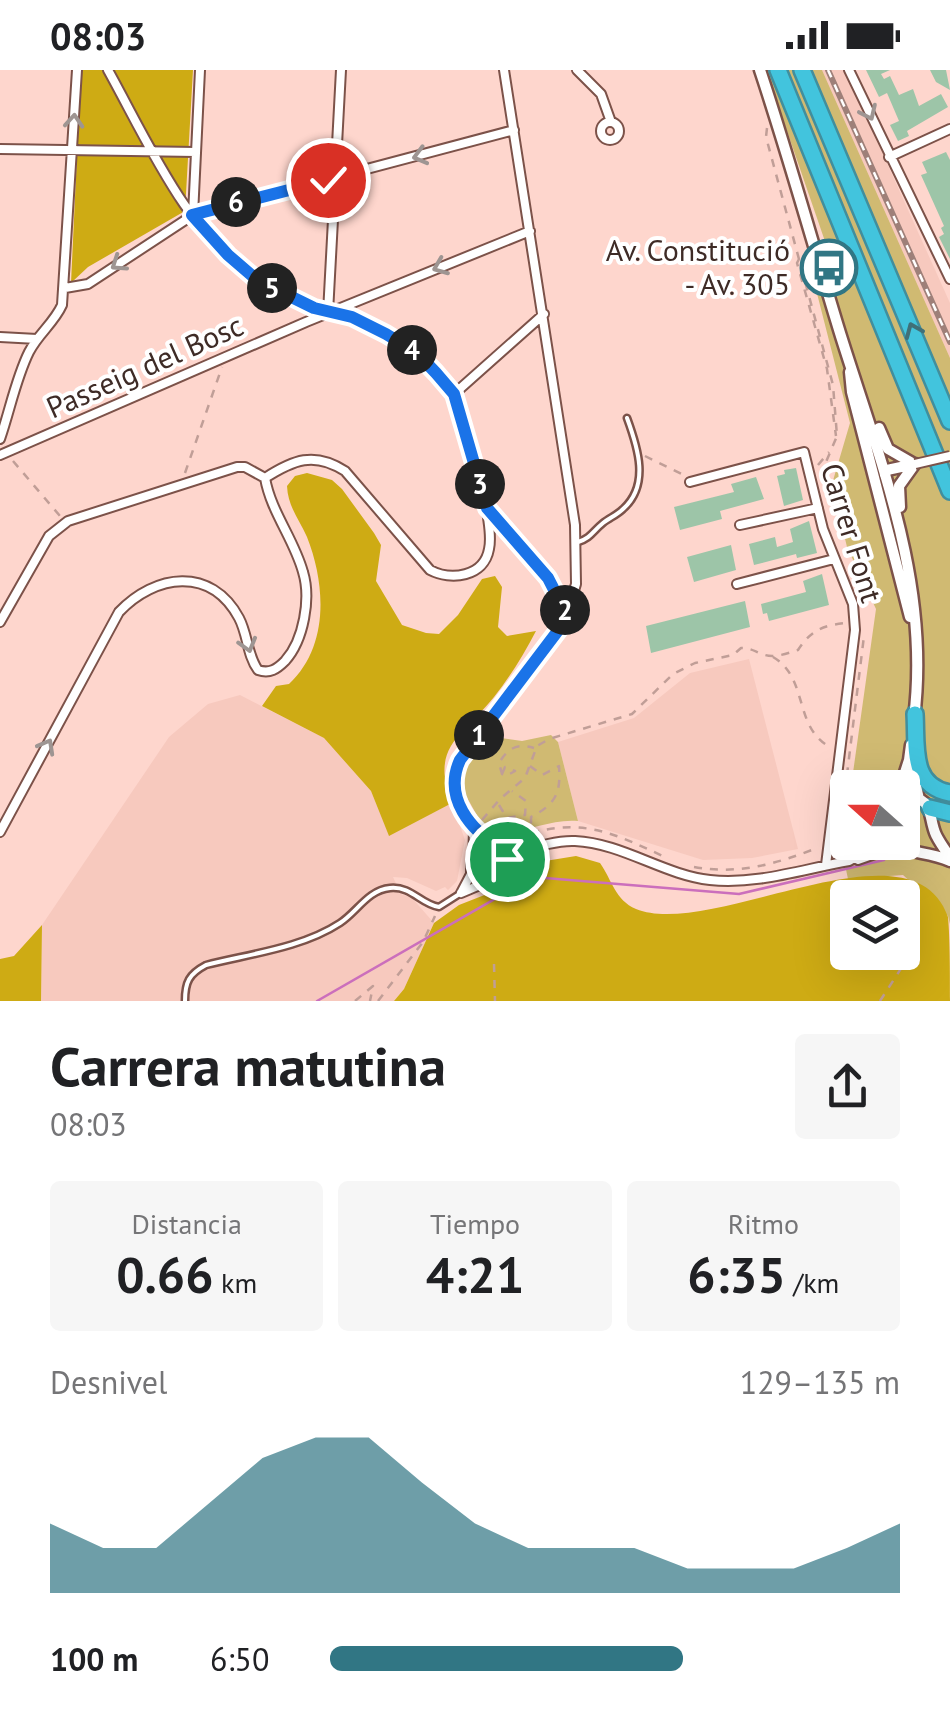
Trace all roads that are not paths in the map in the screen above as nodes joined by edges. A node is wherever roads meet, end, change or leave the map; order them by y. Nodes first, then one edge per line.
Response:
1 (77, 70) edge
2 (108, 70) edge
3 (200, 70) edge
4 (341, 70) edge
5 (504, 70) edge
6 (577, 70) edge
7 (760, 70) edge
8 (778, 70) edge
9 (802, 70) edge
10 (849, 70) edge
11 (611, 122) dead end
12 (950, 129) edge
13 (514, 130) junction
14 (0, 150) edge
15 (72, 150) junction
16 (153, 150) junction
17 (196, 152) junction
18 (889, 156) junction
19 (336, 178) junction
20 (192, 215) junction
21 (530, 230) junction
22 (949, 274) edge
23 (65, 288) junction
24 (328, 313) junction
25 (544, 314) junction
26 (0, 337) edge
27 (37, 339) junction
28 (849, 361) junction
29 (861, 392) junction
30 (454, 394) junction
31 (627, 418) dead end
32 (950, 420) edge
33 (0, 438) edge
34 (3, 454) edge
35 (950, 456) edge
36 (915, 464) junction
37 (885, 474) junction
38 (265, 478) junction
39 (690, 482) road end
40 (950, 490) edge
41 (487, 508) junction
42 (818, 508) junction
43 (740, 526) dead end
44 (576, 543) junction
45 (834, 558) junction
46 (903, 566) junction
47 (738, 584) dead end
48 (567, 615) junction
49 (0, 622) edge
50 (915, 714) junction
51 (909, 760) junction
52 (906, 770) edge
53 (950, 793) edge
54 (920, 802) edge
55 (925, 804) junction
56 (950, 813) edge
57 (473, 827) junction
58 (934, 830) junction
59 (0, 832) edge
60 (490, 843) junction
61 (920, 846) edge
62 (920, 851) edge
63 (507, 856) junction
64 (472, 858) junction
65 (950, 859) edge
66 (848, 861) edge
67 (826, 864) junction
68 (495, 878) junction
69 (462, 893) junction
70 (185, 1001) edge

15 -> 1 street
2 - 16 street
3 - 17 street
4 - 19 street
5 - 13 street
6 - 11 street
7 - 28 street
8 - 40 highway
32 -> 9 highway
10 -> 18 street
12 - 18 street
13 -> 19 street
13 - 21 street
14 - 15 street
15 - 16 street
15 - 23 street
16 - 17 street
16 - 20 street
17 - 20 street
18 - 22 street
19 - 20 street
19 - 24 street
20 -> 23 street
20 - 24 street
21 -> 24 street, Passeig del Bosc
21 - 25 street
23 - 27 street
24 - 30 street
24 - 34 street, Passeig del Bosc
25 - 30 street
25 - 44 street
26 - 27 street
27 - 33 street
28 - 29 street
28 - 46 street
29 - 36 street
29 - 37 street
30 - 41 street
31 - 44 lane
35 - 36 street, bridge
36 - 37 street
36 - 46 street
37 - 46 street
38 - 41 street
38 - 49 street
59 -> 38 street
39 - 42 street, Carrer Font
41 - 48 street
42 - 43 street
42 - 45 street, Carrer Font
44 - 48 street
45 - 47 street
45 - 67 street, Carrer Font
46 - 50 street
48 - 57 street
50 - 51 street
50 - 53 highway
51 - 52 street
51 - 55 street
54 - 55 street
55 - 56 highway
55 - 58 street
57 - 60 street
57 - 64 street
58 - 61 street
58 - 65 street
60 - 63 street
60 - 64 street
62 - 65 street
63 - 67 street
63 - 68 street
64 - 68 street
64 - 69 street
66 - 67 street
68 - 69 street
69 - 70 lane

